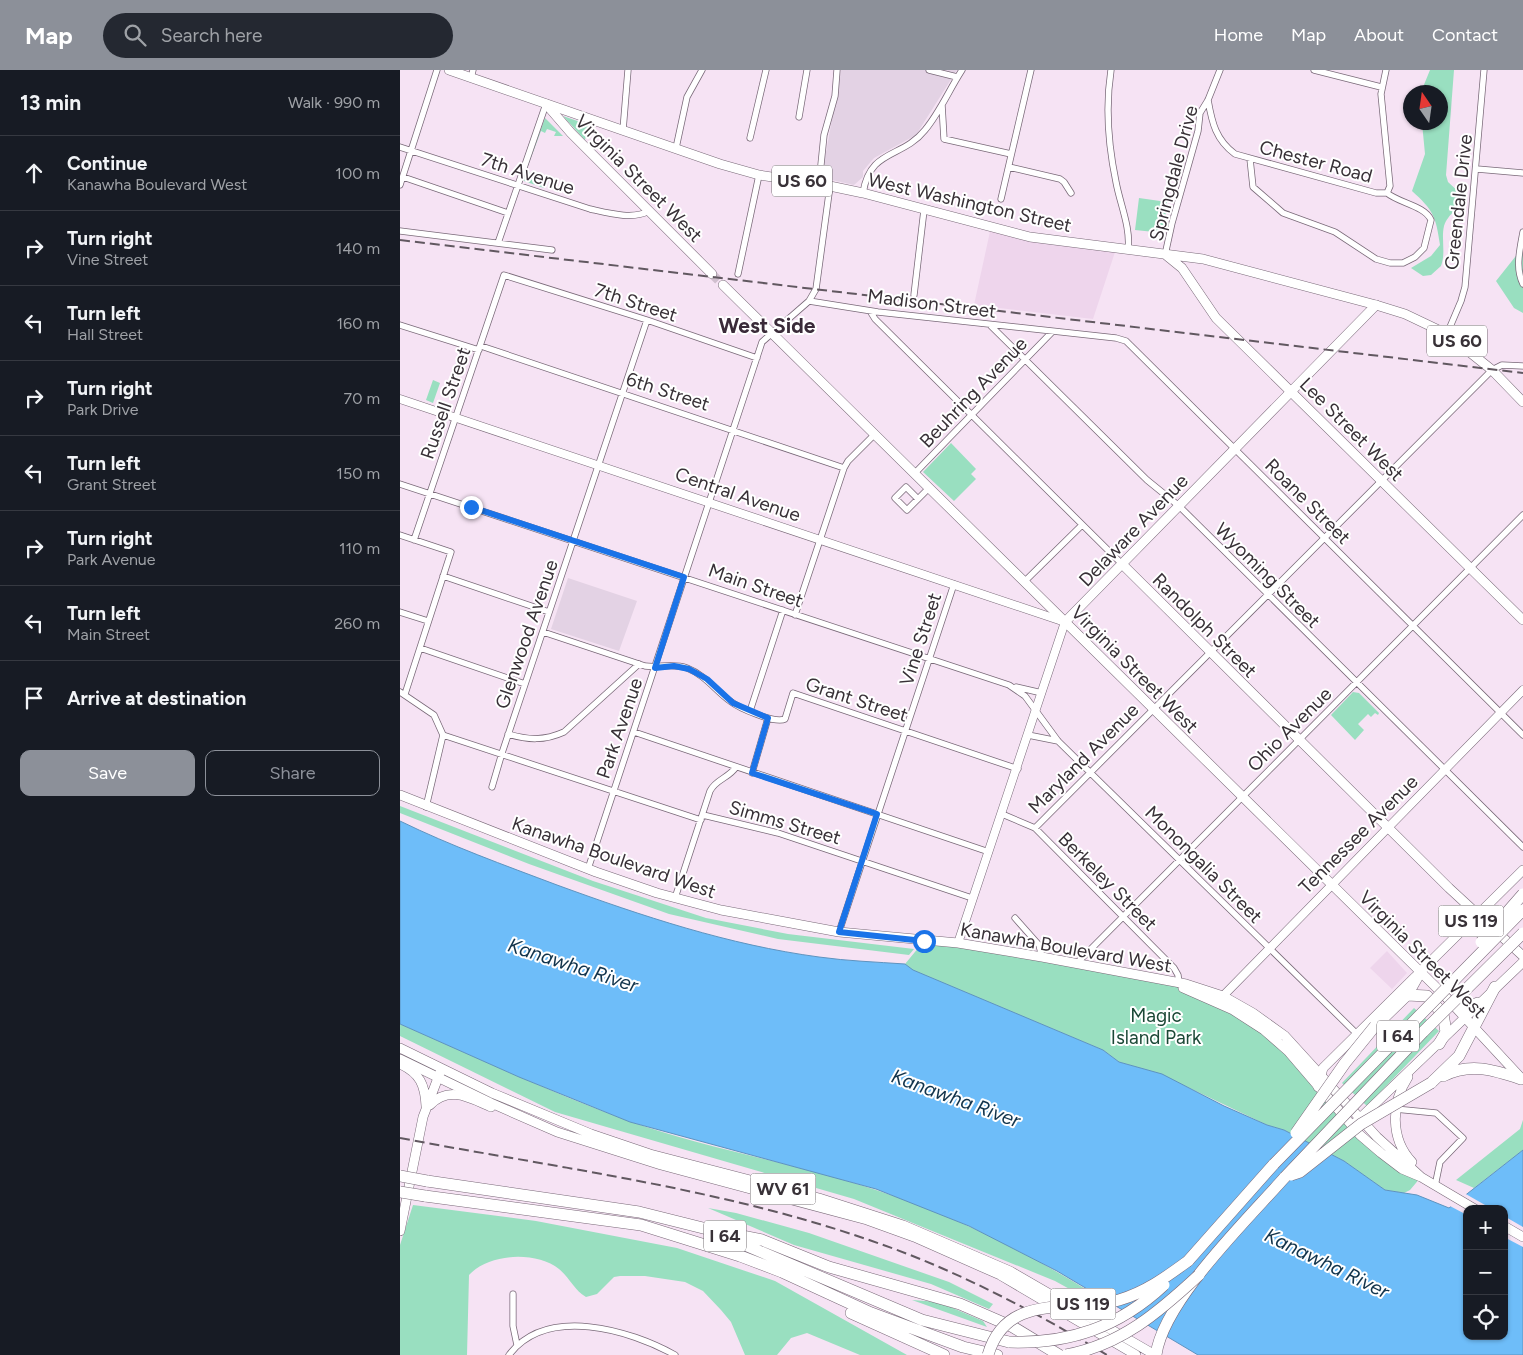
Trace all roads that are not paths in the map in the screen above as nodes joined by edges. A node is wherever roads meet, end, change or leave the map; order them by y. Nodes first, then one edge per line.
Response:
1 (437, 70) edge
2 (449, 70) edge
3 (628, 70) edge
4 (702, 70) edge
5 (766, 70) edge
6 (807, 70) edge
7 (837, 70) edge
8 (929, 70) edge
9 (962, 70) edge
10 (1031, 70) edge
11 (1111, 70) edge
12 (1220, 70) edge
13 (1314, 70) edge
14 (1386, 70) edge
15 (1484, 70) edge
16 (472, 74) edge
17 (957, 77) junction
18 (1381, 87) junction
19 (1208, 100) junction
20 (546, 104) junction
21 (942, 105) junction
22 (799, 117) dead end
23 (623, 130) junction
24 (750, 138) dead end
25 (400, 147) edge
26 (676, 148) junction
27 (411, 151) junction
28 (1011, 154) junction
29 (1250, 159) junction
30 (1009, 166) junction
31 (1477, 169) junction
32 (1523, 173) edge
33 (759, 174) junction
34 (403, 177) junction
35 (819, 184) junction
36 (400, 185) edge
37 (518, 185) junction
38 (830, 186) junction
39 (863, 193) junction
40 (1072, 193) dead end
41 (1387, 193) junction
42 (1002, 199) dead end
43 (924, 210) junction
44 (649, 211) junction
45 (508, 213) junction
46 (400, 231) edge
47 (1523, 232) edge
48 (498, 243) junction
49 (552, 250) dead end
50 (1128, 250) junction
51 (1165, 255) junction
52 (1226, 266) junction
53 (712, 274) tunnel mouth
54 (738, 274) dead end
55 (504, 275) joint
56 (1192, 282) junction
57 (1523, 284) edge
58 (723, 285) tunnel mouth
59 (914, 296) dead end
60 (809, 301) junction
61 (1376, 304) junction
62 (870, 311) junction
63 (647, 320) junction
64 (400, 325) edge
65 (991, 326) junction
66 (772, 332) junction
67 (1052, 332) junction
68 (1447, 334) junction
69 (480, 348) junction
70 (757, 358) junction
71 (1026, 360) junction
72 (1523, 366) edge
73 (1492, 370) junction
74 (623, 392) junction
75 (1292, 392) junction
76 (400, 399) edge
77 (1523, 402) edge
78 (970, 416) junction
79 (456, 417) junction
80 (734, 429) junction
81 (874, 435) junction
82 (1234, 450) junction
83 (599, 465) junction
84 (844, 468) junction
85 (915, 473) junction
86 (1380, 480) junction
87 (400, 484) edge
88 (930, 488) junction
89 (430, 493) junction
90 (918, 499) dead end
91 (710, 502) junction
92 (1178, 506) junction
93 (1523, 515) edge
94 (1082, 525) junction
95 (400, 535) edge
96 (1324, 538) junction
97 (414, 540) junction
98 (574, 540) junction
99 (822, 540) junction
100 (1122, 564) junction
101 (1470, 568) junction
102 (443, 576) junction
103 (684, 577) junction
104 (1024, 582) junction
105 (954, 584) junction
106 (1266, 595) junction
107 (783, 610) junction
108 (400, 612) edge
109 (549, 612) junction
110 (795, 614) junction
111 (1523, 619) edge
112 (428, 621) junction
113 (1065, 622) junction
114 (1413, 626) junction
115 (542, 632) junction
116 (420, 648) junction
117 (1209, 652) junction
118 (930, 660) junction
119 (639, 664) junction
120 (655, 668) junction
121 (1356, 683) junction
122 (525, 684) junction
123 (1009, 685) junction
124 (1523, 690) edge
125 (403, 693) edge
126 (1042, 693) junction
127 (1152, 709) junction
128 (1036, 710) junction
129 (750, 711) junction
130 (1501, 712) junction
131 (768, 718) junction
132 (906, 730) junction
133 (634, 732) junction
134 (508, 734) junction
135 (1523, 734) edge
136 (443, 735) junction
137 (1028, 735) junction
138 (1299, 740) junction
139 (1058, 741) junction
140 (502, 752) junction
141 (736, 767) junction
142 (1018, 769) junction
143 (1445, 770) junction
144 (1090, 772) junction
145 (752, 773) junction
146 (492, 787) dead end
147 (613, 791) junction
148 (400, 795) edge
149 (1242, 797) junction
150 (426, 807) junction
151 (877, 814) junction
152 (1002, 814) junction
153 (702, 818) junction
154 (1035, 828) junction
155 (1389, 828) junction
156 (1523, 846) edge
157 (989, 852) junction
158 (862, 861) junction
159 (1179, 861) junction
160 (588, 869) junction
161 (1523, 870) edge
162 (1331, 885) junction
163 (1523, 894) edge
164 (675, 898) junction
165 (972, 898) junction
166 (1523, 910) edge
167 (1477, 915) junction
168 (1015, 918) dead end
169 (1123, 918) junction
170 (839, 932) junction
171 (1523, 933) edge
172 (958, 943) junction
173 (1523, 943) edge
174 (1268, 948) junction
175 (1523, 956) edge
176 (1042, 957) junction
177 (1523, 962) edge
178 (1077, 963) junction
179 (1420, 972) junction
180 (1178, 984) junction
181 (1495, 987) junction
182 (1406, 995) junction
183 (1220, 999) junction
184 (1482, 1000) junction
185 (1456, 1001) junction
186 (1465, 1018) junction
187 (1474, 1029) junction
188 (1357, 1034) junction
189 (1396, 1038) junction
190 (1439, 1044) junction
191 (400, 1048) edge
192 (400, 1059) edge
193 (400, 1064) edge
194 (1414, 1067) junction
195 (442, 1068) junction
196 (1322, 1075) junction
197 (439, 1078) junction
198 (1522, 1079) edge
199 (1430, 1083) junction
200 (1318, 1086) junction
201 (426, 1109) junction
202 (1395, 1109) junction
203 (519, 1116) junction
204 (1360, 1118) junction
205 (1352, 1126) junction
206 (1274, 1164) junction
207 (400, 1176) edge
208 (1421, 1177) junction
209 (1285, 1178) junction
210 (1435, 1186) junction
211 (400, 1192) edge
212 (1469, 1205) edge
213 (1508, 1228) edge
214 (707, 1229) junction
215 (400, 1231) edge
216 (1523, 1236) edge
217 (1188, 1261) junction
218 (782, 1272) junction
219 (1199, 1275) junction
220 (513, 1294) dead end
221 (517, 1345) junction
222 (509, 1355) edge
223 (675, 1355) edge
224 (944, 1355) edge
225 (988, 1355) edge
226 (997, 1355) edge
227 (1059, 1355) edge
228 (1066, 1355) edge
229 (1136, 1355) edge
230 (1156, 1355) edge

1 - 27 street
2 - 16 main road, West Washington Street / US 60
3 - 23 street
4 - 26 street
5 - 24 street
6 - 22 street
7 - 35 street
8 - 17 street
9 - 17 street
10 - 28 street
11 - 50 street
12 - 19 street, Springdale Drive
13 - 18 street
14 - 18 street, Chester Road
15 - 31 street, Greendale Drive
16 - 20 main road, West Washington Street / US 60
17 - 21 street
18 - 41 street, Chester Road
19 - 29 street, Chester Road
19 - 51 street, Springdale Drive
20 - 23 main road, West Washington Street / US 60
20 - 37 street
20 - 44 main road, Virginia Street West
21 - 28 street
21 - 39 street
23 - 26 main road, West Washington Street / US 60
25 - 27 street, 7th Avenue
26 - 33 main road, West Washington Street / US 60
27 - 34 street
27 - 37 street, 7th Avenue
28 - 30 street
29 - 41 street, Chester Road
29 - 41 street
30 - 40 street
30 - 42 street
31 - 32 street
31 - 68 street, Greendale Drive
33 - 35 main road, West Washington Street / US 60
33 - 54 street
34 - 36 street
34 - 45 street
35 - 38 main road, West Washington Street / US 60
37 - 44 street, 7th Avenue
37 - 45 street
38 - 39 main road, West Washington Street / US 60
38 - 60 street, Park Avenue
39 - 43 main road, West Washington Street / US 60
43 - 50 main road, West Washington Street / US 60
43 - 59 street
44 - 53 main road, Virginia Street West
45 - 48 street
46 - 48 street
47 - 57 street
48 - 49 street
50 - 51 main road, West Washington Street / US 60
51 - 52 main road, West Washington Street / US 60
51 - 56 main road, Lee Street West
52 - 56 main road
52 - 61 main road, West Washington Street / US 60
55 - 63 street, 7th Street
55 - 69 street, Russell Street
56 - 75 main road, Lee Street West
58 - 66 main road, Virginia Street West
60 - 62 street, Madison Street
60 - 66 street, Park Avenue
61 - 68 main road, West Washington Street / US 60
61 - 75 main road, Delaware Avenue
62 - 65 street, Madison Street
62 - 78 street, Randolph Street
63 - 70 street, 7th Street
63 - 74 street, Glenwood Avenue
64 - 69 street, 6th Street
65 - 67 street, Madison Street
65 - 71 street, Wyoming Street
66 - 70 street, Park Avenue
66 - 81 main road, Virginia Street West
67 - 71 street, Beuhring Avenue
67 - 82 street, Roane Street
68 - 73 main road, West Washington Street / US 60
69 - 74 street, 6th Street
69 - 79 street, Russell Street
70 - 80 street, Park Avenue
71 - 78 street, Beuhring Avenue
71 - 92 street, Wyoming Street
72 - 73 street
73 - 77 main road, West Washington Street / US 60
73 - 86 street, Maryland Avenue
74 - 80 street, 6th Street
74 - 83 street, Glenwood Avenue
75 - 82 main road, Delaware Avenue
75 - 86 main road, Lee Street West
76 - 79 street, Central Avenue
78 - 85 street, Beuhring Avenue
78 - 94 street, Randolph Street
79 - 83 street, Central Avenue
79 - 89 street, Russell Street
80 - 84 street, 6th Street
80 - 91 street, Park Avenue
81 - 84 street
81 - 85 main road, Virginia Street West
82 - 92 main road, Delaware Avenue
82 - 96 street, Roane Street
83 - 91 street, Central Avenue
83 - 98 street, Glenwood Avenue
84 - 99 street
85 - 88 main road, Virginia Street West
86 - 96 street, Maryland Avenue
86 - 101 main road, Lee Street West
87 - 89 street, Main Street
88 - 90 street
88 - 104 main road, Virginia Street West
89 - 97 street, Russell Street
89 - 98 street, Main Street
91 - 99 street, Central Avenue
91 - 103 street, Park Avenue
92 - 100 main road, Delaware Avenue
92 - 106 street, Wyoming Street
93 - 101 street, Ohio Avenue
94 - 100 street, Randolph Street
94 - 104 street
95 - 97 street
96 - 106 street, Maryland Avenue
96 - 114 street, Roane Street
97 - 102 street
98 - 103 street, Main Street
98 - 109 street, Glenwood Avenue
99 - 105 street, Central Avenue
99 - 110 street
100 - 113 main road, Delaware Avenue
100 - 117 main road, Randolph Street
101 - 111 main road, Lee Street West
101 - 114 street, Ohio Avenue
102 - 109 street
102 - 112 street
103 - 107 street, Main Street
103 - 120 street, Park Avenue
104 - 113 main road, Virginia Street West
105 - 113 street, Central Avenue
105 - 118 street, Vine Street
106 - 117 street, Maryland Avenue
106 - 121 street, Wyoming Street
107 - 110 street, Main Street
107 - 129 street
108 - 112 street
109 - 115 street, Glenwood Avenue
110 - 118 street, Main Street
112 - 116 street
113 - 126 street, Delaware Avenue
113 - 127 main road, Virginia Street West
114 - 121 street, Ohio Avenue
114 - 130 street, Roane Street
115 - 119 street
115 - 122 street, Glenwood Avenue
116 - 122 street
116 - 125 street
117 - 127 street, Maryland Avenue
117 - 138 main road, Randolph Street
118 - 123 street, Main Street
118 - 132 street, Vine Street
119 - 120 street
119 - 134 street
120 - 129 street
120 - 133 street, Park Avenue
121 - 138 street, Ohio Avenue
121 - 143 street, Wyoming Street
122 - 134 street, Glenwood Avenue
123 - 126 street
123 - 128 street, Main Street
124 - 130 street, Tennessee Avenue
125 - 136 street
126 - 128 street, Delaware Avenue
127 - 144 street, Maryland Avenue
127 - 149 main road, Virginia Street West
128 - 137 street, Delaware Avenue
128 - 139 street, Monongalia Street
129 - 131 street
130 - 135 street, Roane Street
130 - 143 street, Tennessee Avenue
131 - 132 street, Grant Street
131 - 145 street
132 - 142 street, Grant Street
132 - 151 street, Vine Street
133 - 141 street
133 - 147 street, Park Avenue
134 - 140 street, Glenwood Avenue
136 - 140 street, Simms Street
136 - 150 street
137 - 139 street
137 - 142 street, Delaware Avenue
138 - 149 street, Ohio Avenue
138 - 155 main road, Randolph Street
139 - 144 street, Monongalia Street
140 - 146 street, Glenwood Avenue
140 - 147 street, Simms Street
141 - 145 street
141 - 153 street
142 - 152 street, Delaware Avenue
143 - 155 street, Tennessee Avenue
143 - 156 street, Wyoming Street
144 - 154 street, Maryland Avenue
144 - 159 street, Monongalia Street
145 - 151 street
147 - 153 street, Simms Street
147 - 160 street, Park Avenue
148 - 150 main road, Kanawha Boulevard West
149 - 159 street, Ohio Avenue
149 - 162 main road, Virginia Street West
150 - 160 main road, Kanawha Boulevard West
151 - 157 street
151 - 158 street, Vine Street
152 - 154 street, Berkeley Street
152 - 157 street, Delaware Avenue
153 - 158 street, Simms Street
153 - 164 street
154 - 169 street, Berkeley Street
155 - 162 street, Tennessee Avenue
155 - 167 main road, Randolph Street
157 - 165 street, Delaware Avenue
158 - 165 street, Simms Street
158 - 170 street, Vine Street
159 - 169 street, Ohio Avenue
159 - 174 street, Monongalia Street
160 - 164 main road, Kanawha Boulevard West
161 - 167 main road, US 119
162 - 174 street, Tennessee Avenue
162 - 179 main road, Virginia Street West
163 - 189 highway, bridge
164 - 170 main road, Kanawha Boulevard West
165 - 172 street, Delaware Avenue
166 - 189 highway, I 64, bridge
167 - 175 main road, Randolph Street
167 - 179 main road, US 119
168 - 176 street
169 - 178 street, Ohio Avenue
169 - 180 street, Berkeley Street
170 - 172 main road, Kanawha Boulevard West
171 - 185 highway, I 64, bridge
172 - 176 main road, Kanawha Boulevard West
173 - 185 highway, bridge
174 - 183 street, Tennessee Avenue
174 - 188 street, Monongalia Street
176 - 178 main road, Kanawha Boulevard West
177 - 181 main road
178 - 180 main road, Kanawha Boulevard West
179 - 182 highway, US 119
179 - 185 main road, Virginia Street West
179 - 188 main road
180 - 183 main road, Kanawha Boulevard West
181 - 184 main road
181 - 187 highway
182 - 190 highway
182 - 206 highway, US 119, bridge
183 - 196 main road, Kanawha Boulevard West
183 - 200 main road, Kanawha Boulevard West
184 - 185 main road
184 - 186 main road
185 - 186 main road, Virginia Street West
185 - 209 highway, I 64, bridge
186 - 187 main road, Virginia Street West
186 - 190 main road
187 - 198 main road, Virginia Street West
187 - 199 highway
188 - 196 main road
189 - 206 highway, I 64, bridge
190 - 194 main road
191 - 195 main road, WV 61
192 - 197 main road, WV 61
193 - 201 main road
194 - 202 main road
194 - 204 main road
195 - 197 main road
195 - 230 main road, WV 61
196 - 200 main road
196 - 204 main road, Kanawha Boulevard West
197 - 201 main road
197 - 203 main road, WV 61
198 - 199 highway
199 - 209 highway, bridge
200 - 205 main road, Kanawha Boulevard West
201 - 203 main road
201 - 215 main road
202 - 208 main road
202 - 210 street
203 - 229 main road, WV 61
204 - 205 main road
204 - 208 main road, Kanawha Boulevard West
205 - 208 main road, Kanawha Boulevard West
206 - 217 highway, I 64
207 - 214 highway, I 64, bridge
208 - 210 main road, Kanawha Boulevard West
209 - 219 highway, I 64
210 - 212 main road, Kanawha Boulevard West
211 - 218 highway, I 64, bridge
213 - 216 main road
214 - 217 highway, I 64, bridge
214 - 227 highway
217 - 225 highway, US 119, bridge
218 - 224 highway
218 - 226 highway, I 64
219 - 228 highway, I 64, bridge
219 - 230 highway, bridge
220 - 221 street
221 - 222 street
221 - 223 street

